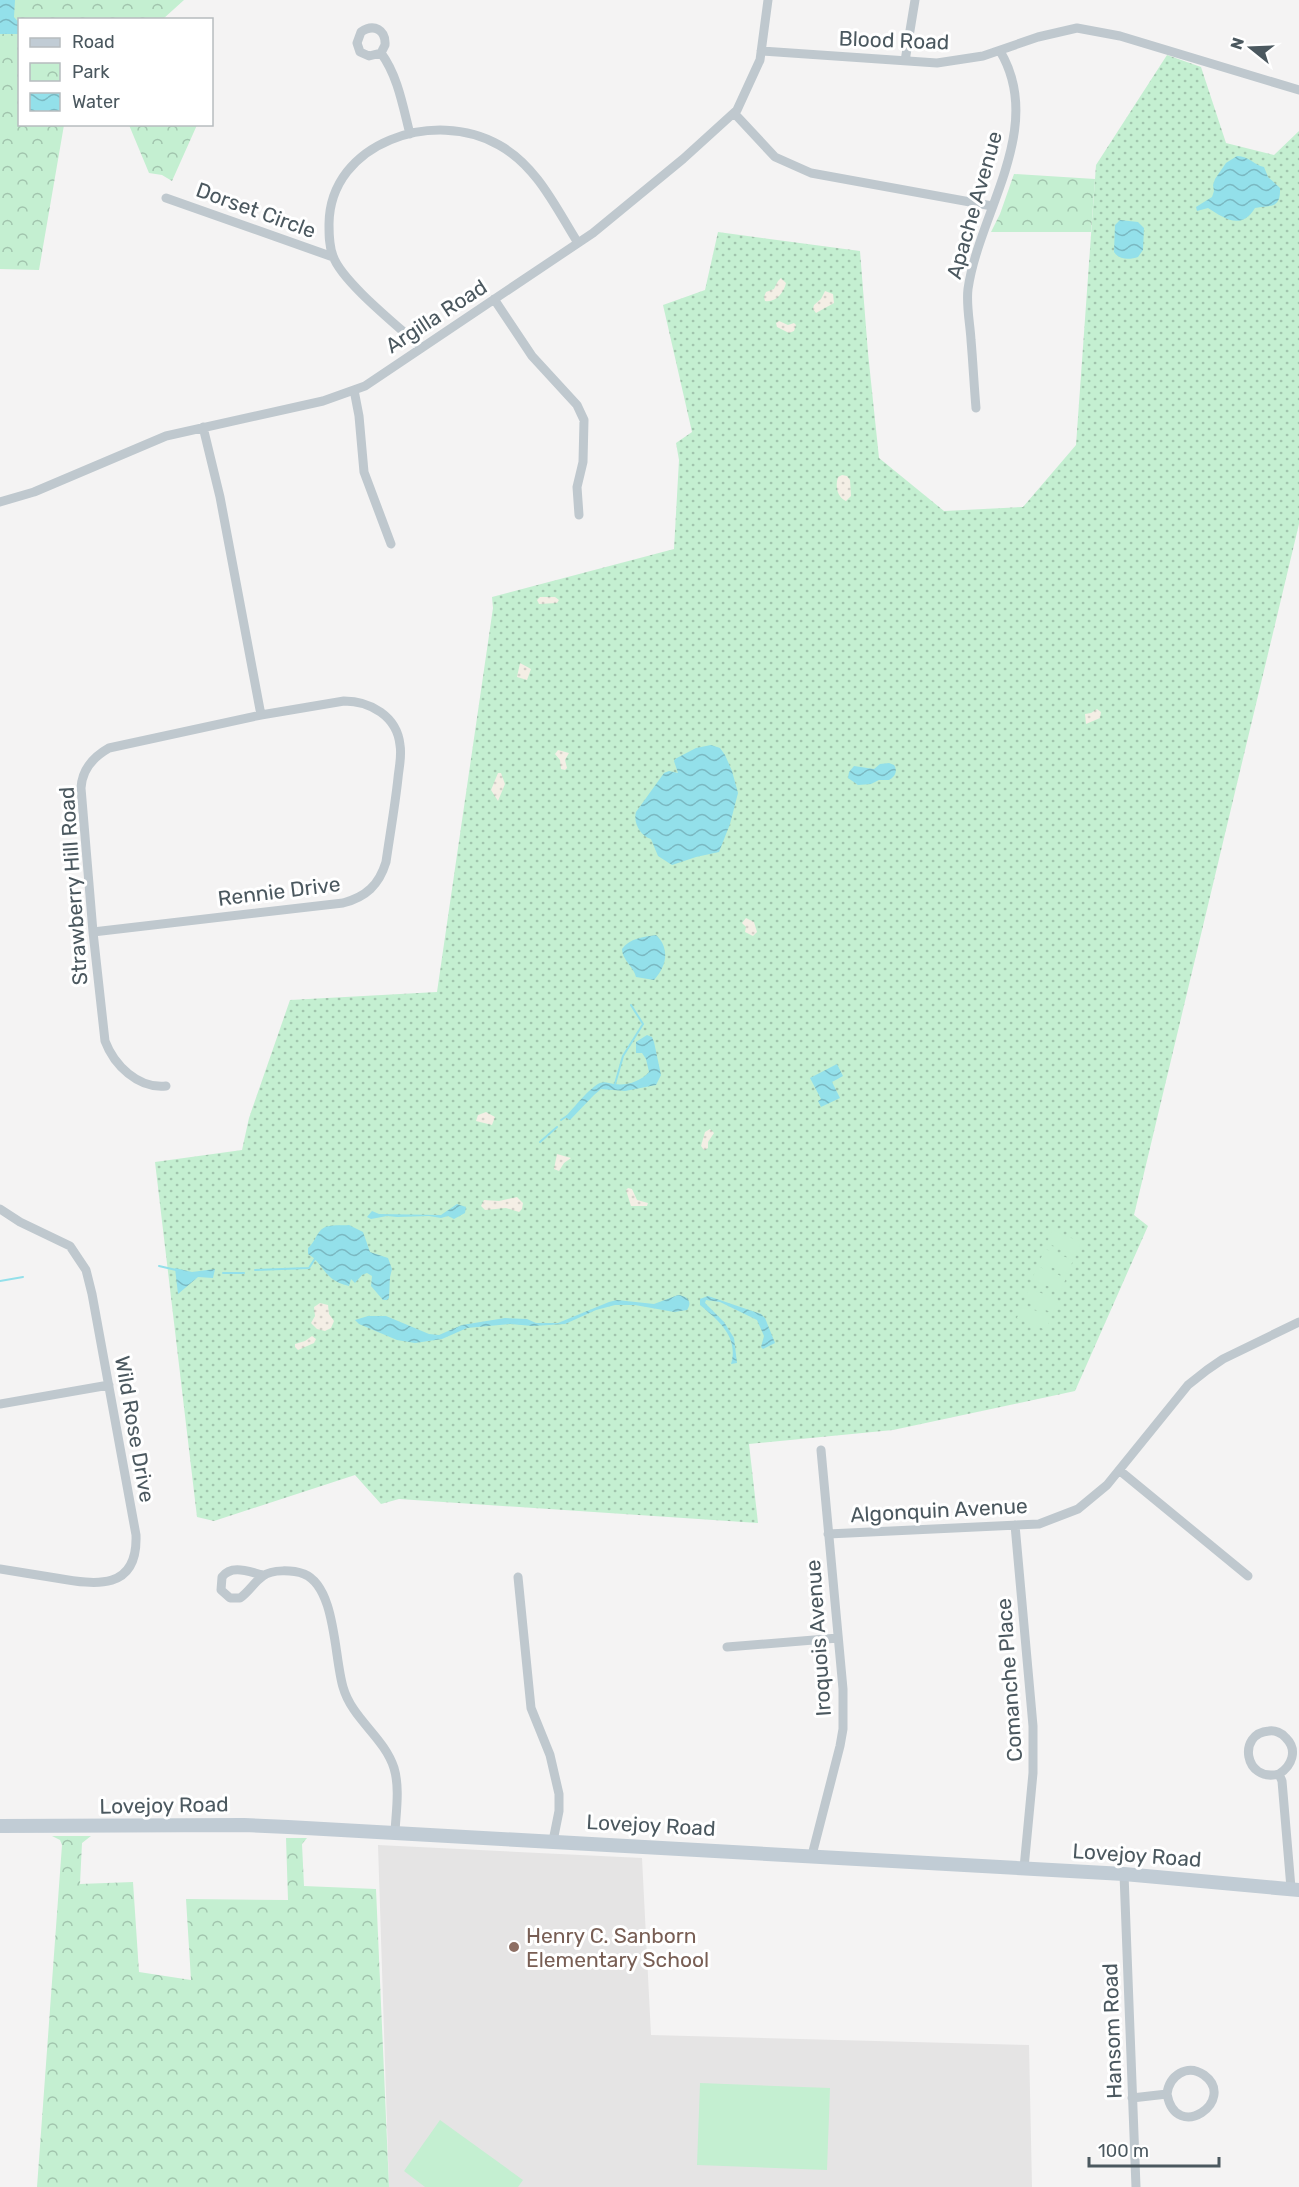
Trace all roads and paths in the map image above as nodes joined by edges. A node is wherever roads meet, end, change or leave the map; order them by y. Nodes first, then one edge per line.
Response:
1 (768, 0) edge
2 (915, 0) edge
3 (761, 51) junction
4 (1000, 51) junction
5 (381, 53) dead end
6 (905, 61) junction
7 (1299, 90) edge
8 (734, 113) junction
9 (410, 134) junction
10 (166, 198) dead end
11 (992, 206) junction
12 (578, 243) junction
13 (333, 257) junction
14 (494, 299) junction
15 (421, 347) junction
16 (354, 390) junction
17 (976, 408) dead end
18 (203, 427) junction
19 (0, 502) edge
20 (579, 515) dead end
21 (391, 544) dead end
22 (261, 715) junction
23 (93, 932) junction
24 (166, 1086) dead end
25 (0, 1209) edge
26 (1299, 1322) edge
27 (109, 1385) junction
28 (0, 1404) edge
29 (821, 1450) dead end
30 (1119, 1470) junction
31 (1015, 1525) junction
32 (828, 1534) junction
33 (0, 1569) edge
34 (263, 1575) junction
35 (1248, 1576) dead end
36 (518, 1577) dead end
37 (838, 1638) junction
38 (728, 1647) dead end
39 (1279, 1774) junction
40 (0, 1826) edge
41 (395, 1832) junction
42 (553, 1841) junction
43 (812, 1855) junction
44 (1024, 1868) junction
45 (1124, 1874) junction
46 (1295, 1889) edge
47 (1167, 2094) junction
48 (1132, 2097) junction
49 (1136, 2187) edge

1 - 3 street, Argilla Road
2 - 6 street
3 - 6 street, Blood Road
3 - 8 street, Argilla Road
4 - 6 street, Blood Road
4 - 7 street, Blood Road
4 - 11 street, Apache Avenue
5 - 9 street
8 - 11 street
8 - 12 street, Argilla Road
9 - 12 street
9 - 13 street
10 - 13 street, Dorset Circle
11 - 17 street, Apache Avenue
12 - 14 street, Argilla Road
13 - 15 street
14 - 15 street, Argilla Road
14 - 20 street
15 - 16 street, Argilla Road
16 - 18 street, Argilla Road
16 - 21 street
18 - 19 street, Argilla Road
18 - 22 street
22 - 23 street, Strawberry Hill Road
22 - 23 street, Rennie Drive
23 - 24 street, Strawberry Hill Road
25 - 27 street, Wild Rose Drive
26 - 30 street, Algonquin Avenue
27 - 28 street
27 - 33 street, Wild Rose Drive
29 - 32 street, Iroquois Avenue
30 - 31 street, Algonquin Avenue
30 - 35 street
31 - 32 street, Algonquin Avenue
31 - 44 street, Comanche Place
32 - 37 street, Iroquois Avenue
34 - 34 street
34 - 41 street
36 - 42 street
37 - 38 street
37 - 43 street, Iroquois Avenue
39 - 39 street
39 - 46 street
40 - 41 main road, Lovejoy Road
41 - 42 main road, Lovejoy Road
42 - 43 main road, Lovejoy Road
43 - 44 main road, Lovejoy Road
44 - 45 main road, Lovejoy Road
45 - 46 main road, Lovejoy Road
45 - 48 street, Hansom Road
47 - 47 street
47 - 48 street
48 - 49 street, Hansom Road

